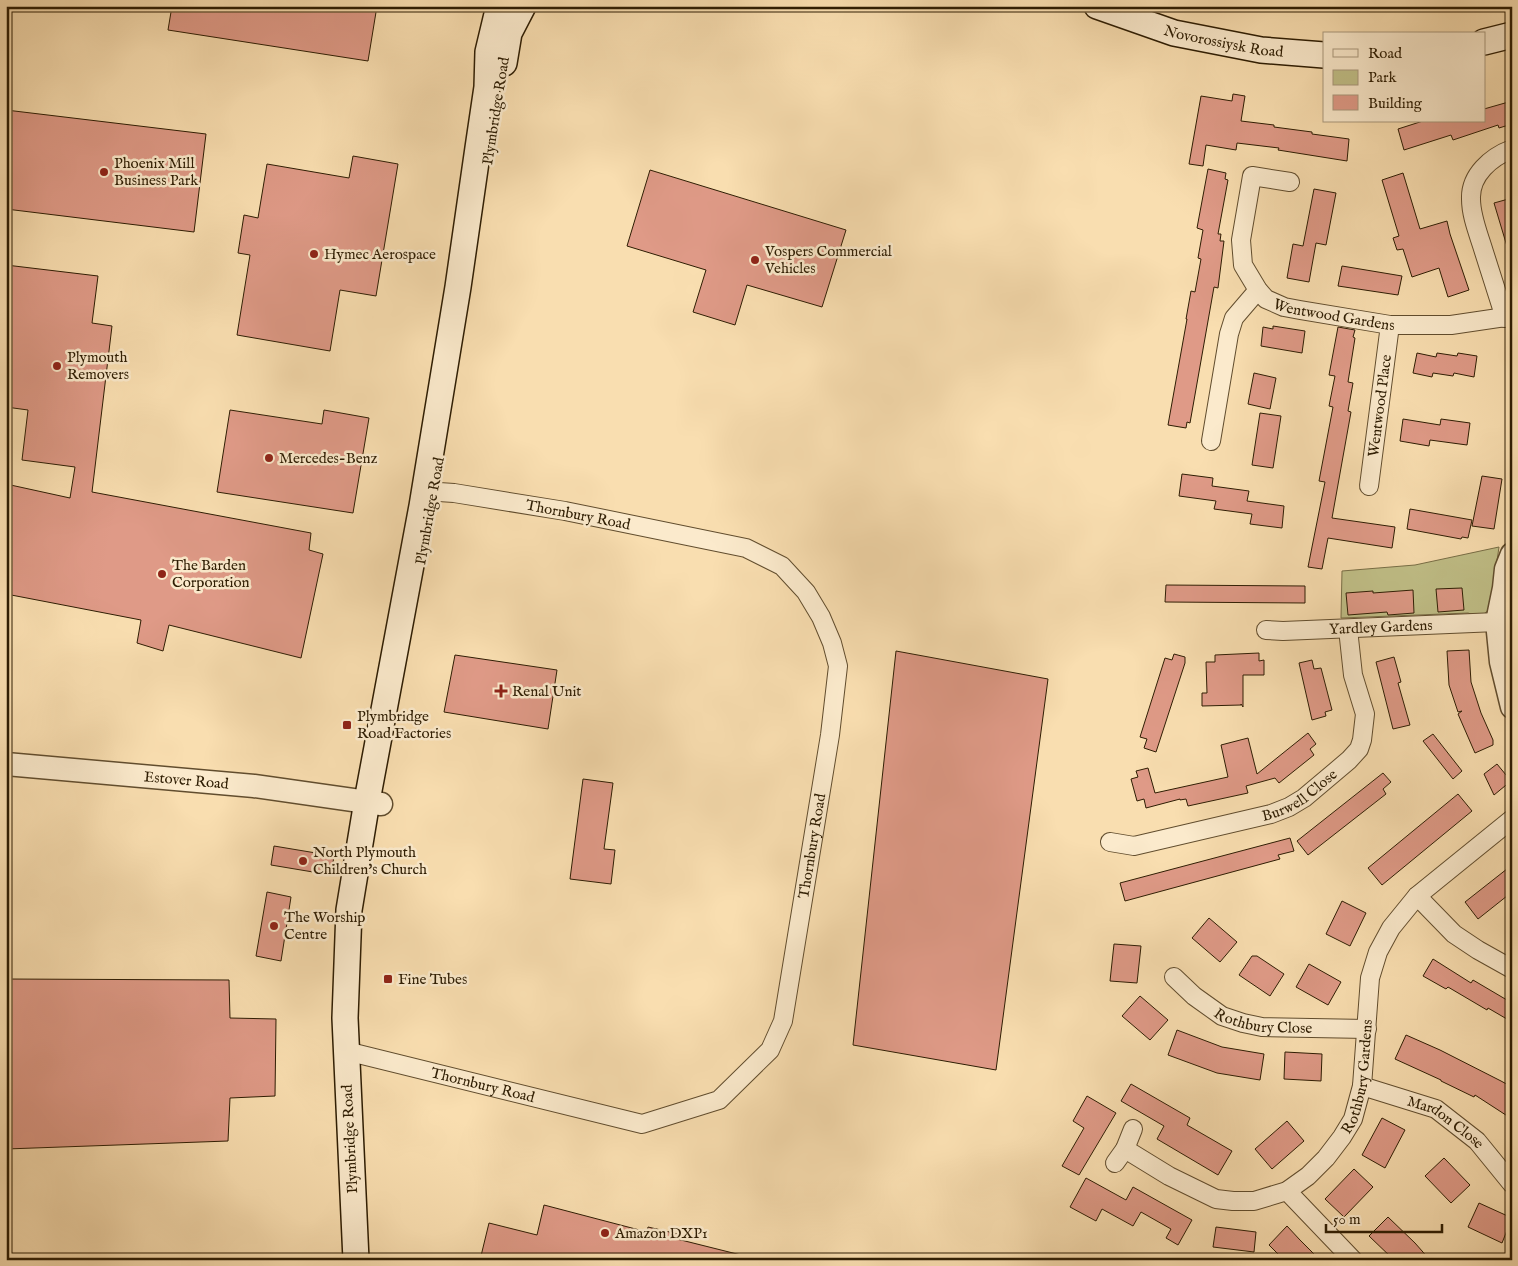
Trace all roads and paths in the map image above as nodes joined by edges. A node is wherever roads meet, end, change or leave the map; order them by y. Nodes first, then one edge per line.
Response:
1 (498, 6) edge
2 (523, 6) edge
3 (1098, 6) edge
4 (1512, 35) edge
5 (1486, 42) edge
6 (1323, 55) edge
7 (1512, 149) edge
8 (1290, 182) dead end
9 (1258, 290) junction
10 (1508, 317) edge
11 (1390, 325) junction
12 (1211, 441) dead end
13 (1369, 486) dead end
14 (429, 491) junction
15 (1512, 554) edge
16 (1497, 622) junction
17 (1348, 629) junction
18 (1266, 630) dead end
19 (1512, 707) edge
20 (6, 764) edge
21 (374, 803) junction
22 (1512, 819) edge
23 (1110, 842) dead end
24 (1417, 896) junction
25 (1512, 969) edge
26 (1174, 977) dead end
27 (1367, 1029) junction
28 (346, 1051) junction
29 (1362, 1086) junction
30 (1134, 1129) dead end
31 (1512, 1184) edge
32 (1286, 1191) junction
33 (356, 1260) edge
34 (1353, 1260) edge

1 - 14 main road, Plymbridge Road
2 - 14 main road, Plymbridge Road
3 - 6 main road, Novorossiysk Road
4 - 5 main road
7 - 10 street
8 - 9 street, Wentwood Gardens
9 - 11 street, Wentwood Gardens
9 - 12 street
10 - 11 street, Wentwood Gardens
11 - 13 street, Wentwood Place
14 - 21 main road, Plymbridge Road
14 - 28 street, Thornbury Road
15 - 16 street
16 - 17 street, Yardley Gardens
16 - 19 street
17 - 18 street, Yardley Gardens
17 - 23 street, Burwell Close
20 - 21 street, Estover Road
21 - 28 main road, Plymbridge Road
22 - 24 street, Rothbury Gardens
24 - 25 street
24 - 27 street, Rothbury Gardens
26 - 27 street, Rothbury Close
27 - 29 street, Rothbury Gardens
28 - 33 main road, Plymbridge Road
29 - 31 street, Mardon Close
29 - 32 street, Rothbury Gardens
30 - 32 street, Rothbury Gardens
32 - 34 street

